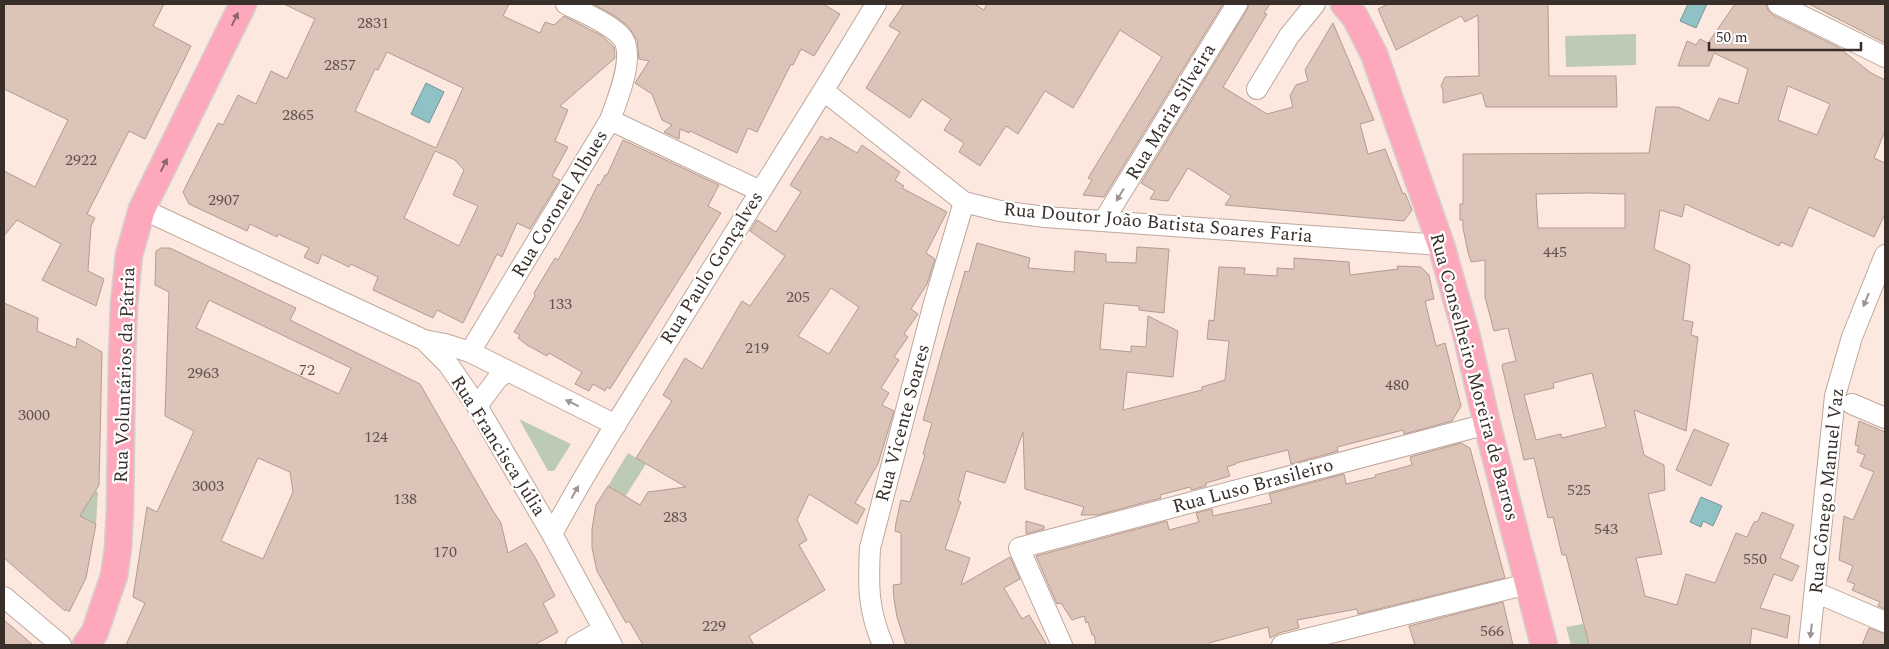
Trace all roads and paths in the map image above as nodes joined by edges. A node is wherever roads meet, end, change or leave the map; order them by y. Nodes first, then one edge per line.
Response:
1 (243, 4) edge
2 (566, 4) edge
3 (876, 4) edge
4 (1237, 4) edge
5 (1315, 4) edge
6 (1344, 4) edge
7 (1778, 4) edge
8 (1885, 57) edge
9 (1258, 89) dead end
10 (824, 91) junction
11 (610, 120) junction
12 (760, 191) junction
13 (964, 202) junction
14 (142, 209) junction
15 (1104, 220) junction
16 (1441, 245) junction
17 (1885, 255) edge
18 (424, 340) junction
19 (470, 352) junction
20 (508, 371) junction
21 (1852, 404) dead end
22 (477, 406) junction
23 (1885, 418) edge
24 (1487, 424) junction
25 (616, 425) junction
26 (552, 534) junction
27 (1528, 584) junction
28 (1815, 592) junction
29 (4, 597) edge
30 (1885, 622) edge
31 (608, 638) edge
32 (61, 645) edge
33 (86, 645) edge
34 (576, 645) edge
35 (883, 645) edge
36 (1062, 645) edge
37 (1282, 645) edge
38 (1544, 645) edge
39 (1809, 645) edge

14 -> 1 main road, Rua Voluntários da Pátria
2 - 11 street
3 - 10 street, Rua Paulo Gonçalves
4 -> 15 street, Rua Maria Silveira
5 - 9 street
6 - 16 main road, Rua Conselheiro Moreira de Barros
7 - 8 street
10 - 12 street, Rua Paulo Gonçalves
10 - 13 street, Rua Doutor João Batista Soares Faria
11 - 12 street, Rua Coronel Albues
11 - 19 street, Rua Coronel Albues
12 - 25 street, Rua Paulo Gonçalves
13 - 15 street, Rua Doutor João Batista Soares Faria
13 - 35 street, Rua Vicente Soares
14 - 18 street, Rua Francisca Júlia
14 - 33 main road, Rua Voluntários da Pátria
15 - 16 street, Rua Doutor João Batista Soares Faria
16 - 24 main road, Rua Conselheiro Moreira de Barros
17 -> 28 street, Rua Cônego Manuel Vaz
18 - 19 street
18 - 22 street, Rua Francisca Júlia
19 - 20 street
20 - 22 street
25 -> 20 street
21 - 23 street
22 - 26 street, Rua Francisca Júlia
24 - 27 main road, Rua Conselheiro Moreira de Barros
24 - 36 street, Rua Luso Brasileiro
26 -> 25 street, Rua Paulo Gonçalves
26 - 31 street, Rua Francisca Júlia
27 - 37 street
27 - 38 main road, Rua Conselheiro Moreira de Barros
28 - 30 street
28 -> 39 street, Rua Cônego Manuel Vaz
29 - 32 street
31 - 34 street

